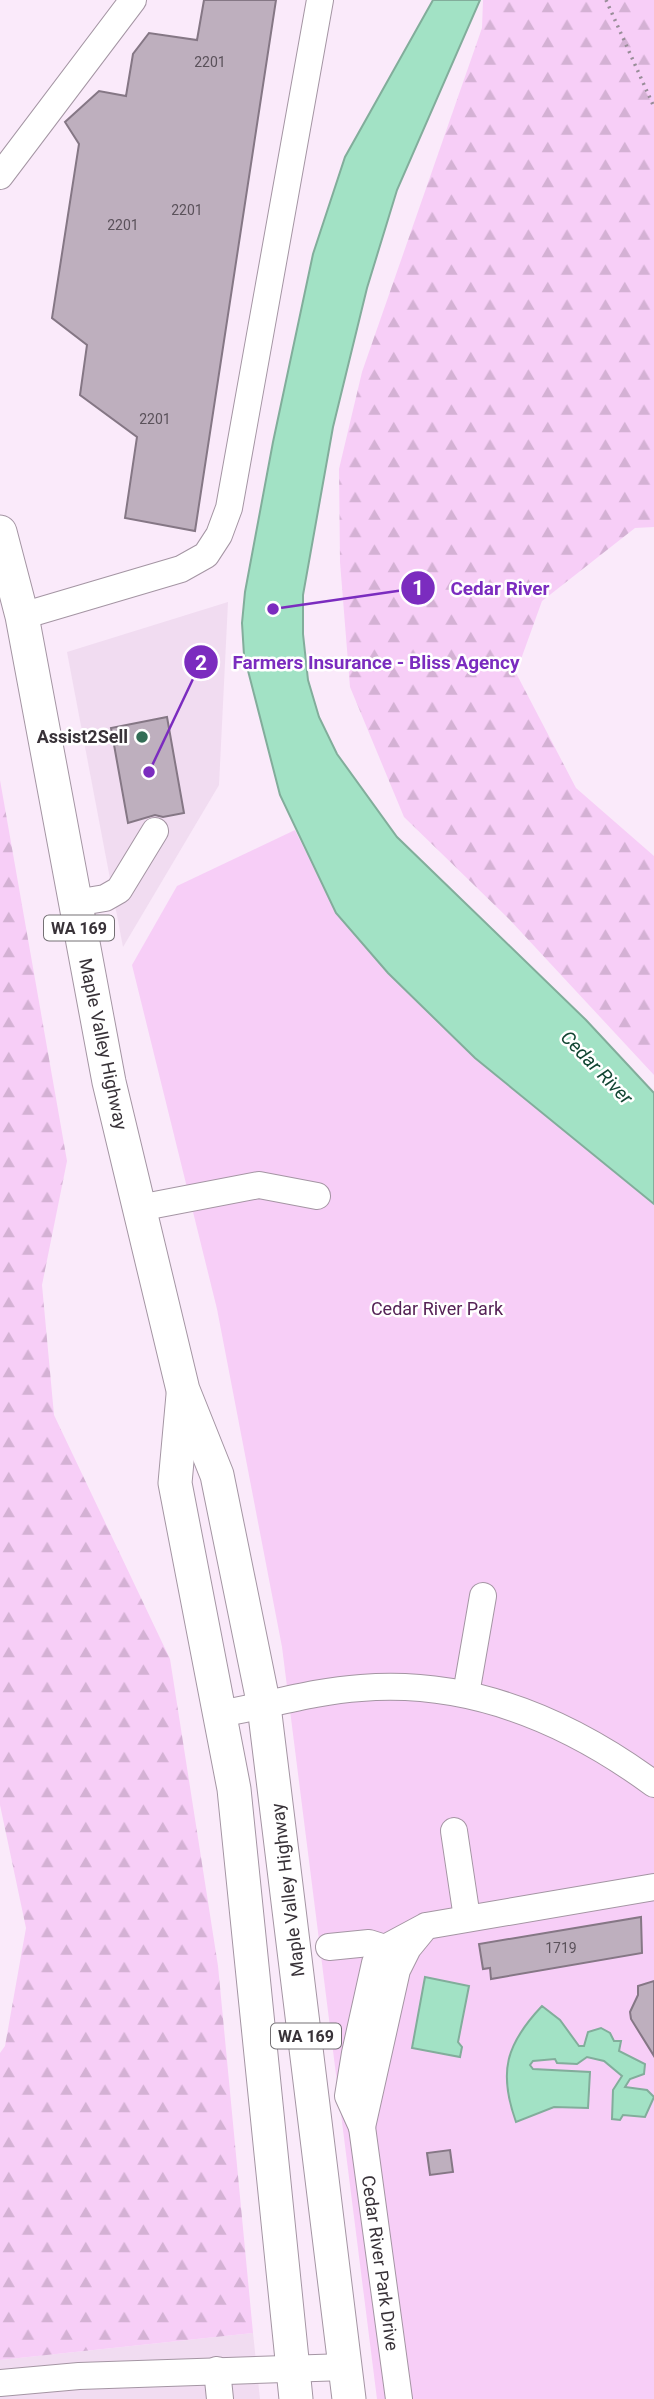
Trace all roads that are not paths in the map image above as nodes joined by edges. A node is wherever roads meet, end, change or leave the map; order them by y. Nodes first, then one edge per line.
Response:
1 (133, 0) edge
2 (320, 0) edge
3 (0, 176) edge
4 (0, 532) edge
5 (22, 616) junction
6 (155, 831) dead end
7 (75, 904) junction
8 (317, 1196) dead end
9 (139, 1208) junction
10 (183, 1390) junction
11 (483, 1596) dead end
12 (466, 1694) junction
13 (264, 1706) junction
14 (219, 1714) junction
15 (654, 1784) edge
16 (454, 1831) dead end
17 (654, 1887) edge
18 (467, 1918) junction
19 (426, 1926) junction
20 (330, 1947) dead end
21 (385, 1948) junction
22 (362, 2127) junction
23 (217, 2370) junction
24 (0, 2383) edge
25 (348, 2383) edge
26 (294, 2384) edge
27 (81, 2387) edge
28 (219, 2399) edge
29 (399, 2399) edge

1 - 3 street
2 - 5 street
4 - 5 main road, Maple Valley Highway / WA 169
5 - 7 main road, Maple Valley Highway / WA 169
6 - 7 street
7 - 9 main road, Maple Valley Highway / WA 169
8 - 9 street
9 - 10 main road, Maple Valley Highway / WA 169
10 - 13 main road, Maple Valley Highway / WA 169
10 - 14 main road, Maple Valley Highway / WA 169
11 - 12 street
12 - 13 street
12 - 15 street
13 - 14 street
13 - 25 main road, Maple Valley Highway / WA 169
14 - 26 main road, Maple Valley Highway / WA 169
16 - 18 street
17 - 18 street
18 - 19 street
19 - 21 street
19 - 22 street, Cedar River Park Drive
20 - 21 street
21 - 22 street, Cedar River Park Drive
22 - 29 street, Cedar River Park Drive
23 - 26 street
23 - 27 street
23 - 28 street
24 - 27 street
25 - 26 street

